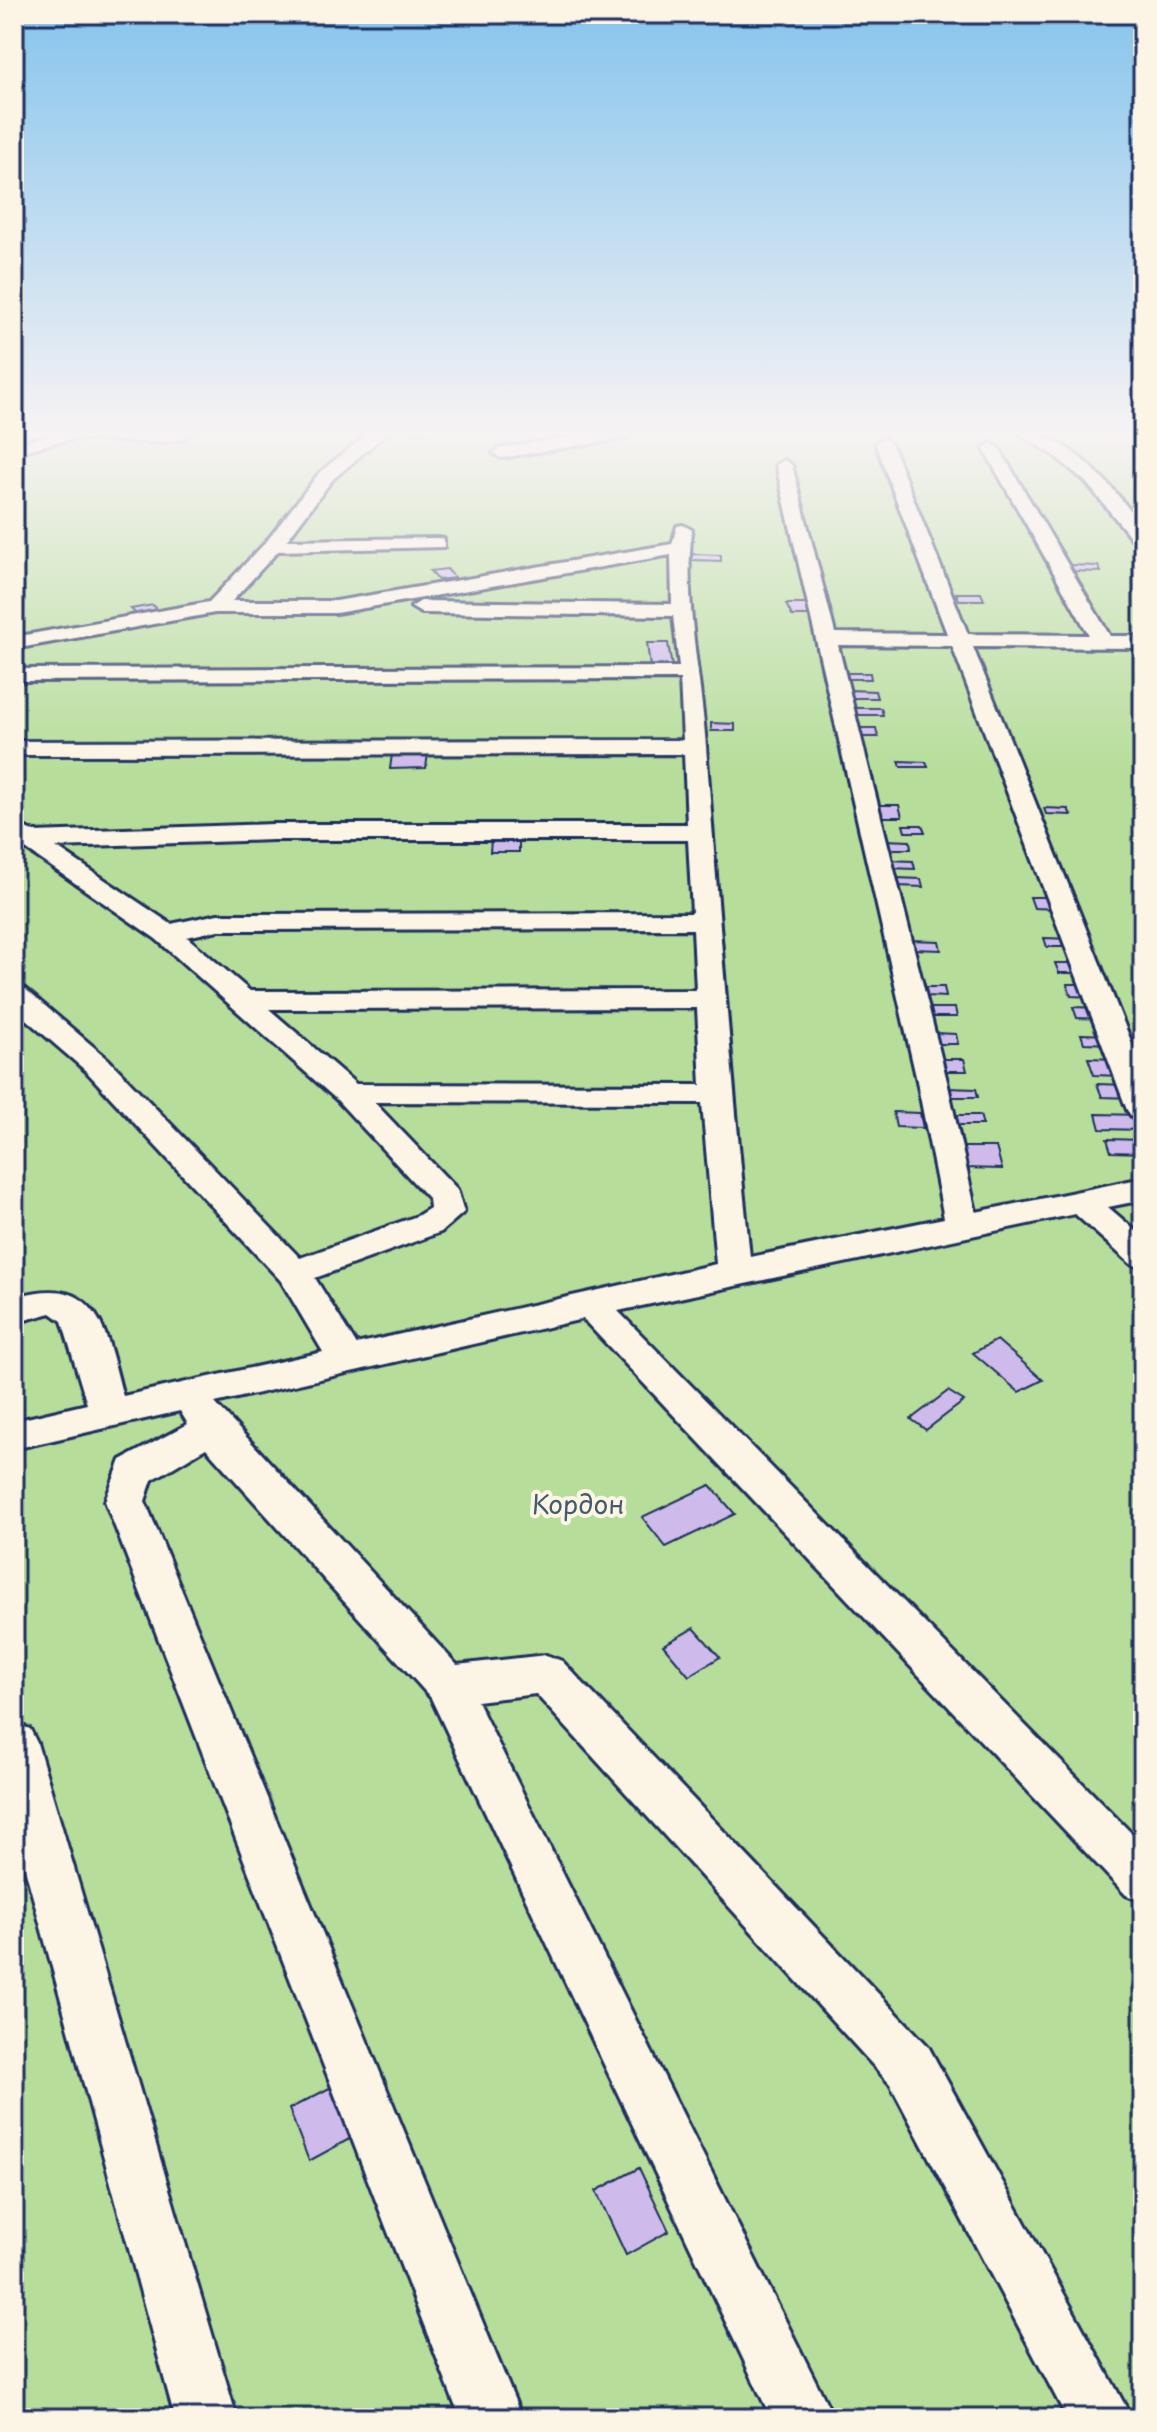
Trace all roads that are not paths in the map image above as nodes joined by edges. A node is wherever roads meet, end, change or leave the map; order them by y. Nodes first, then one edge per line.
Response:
1 (273, 546) edge
2 (644, 546) edge
3 (682, 546) edge
4 (804, 546) edge
5 (924, 546) edge
6 (1048, 546) edge
7 (215, 607) junction
8 (336, 607) junction
9 (683, 610) junction
10 (827, 639) junction
11 (962, 641) junction
12 (1103, 641) junction
13 (1143, 642) edge
14 (14, 643) edge
15 (690, 673) junction
16 (14, 675) edge
17 (694, 747) junction
18 (14, 748) edge
19 (700, 832) junction
20 (22, 835) edge
21 (707, 921) junction
22 (166, 933) junction
23 (14, 994) edge
24 (713, 999) junction
25 (240, 1000) junction
26 (348, 1093) junction
27 (717, 1094) junction
28 (1143, 1110) edge
29 (1143, 1189) edge
30 (1082, 1202) junction
31 (962, 1225) junction
32 (1143, 1256) edge
33 (734, 1272) junction
34 (294, 1273) junction
35 (590, 1304) junction
36 (14, 1311) edge
37 (346, 1358) junction
38 (201, 1412) junction
39 (109, 1414) junction
40 (14, 1435) edge
41 (447, 1685) junction
42 (14, 1743) edge
43 (1143, 1879) edge
44 (206, 2418) edge
45 (491, 2418) edge
46 (803, 2418) edge
47 (1101, 2418) edge

1 - 7 street
2 - 8 street
3 - 9 street
4 - 10 street
5 - 11 street
6 - 12 street
7 - 8 street
7 - 14 street
8 - 9 street
9 - 15 street
10 - 11 street
10 - 31 street
11 - 12 street
11 - 28 street
12 - 13 street
15 - 16 street
15 - 17 street
17 - 18 street
17 - 19 street
19 - 20 street
19 - 21 street
20 - 22 street
21 - 22 street
21 - 24 street
22 - 25 street
23 - 34 street
24 - 25 street
24 - 27 street
25 - 26 street
26 - 27 street
26 - 34 street
27 - 33 street
29 - 30 street
30 - 31 street
30 - 32 street
31 - 33 street
33 - 35 street
34 - 37 street
35 - 37 street
35 - 43 street
36 - 39 street
37 - 38 street
38 - 39 street
38 - 41 street
38 - 45 street
39 - 40 street
41 - 46 street
41 - 47 street
42 - 44 street

